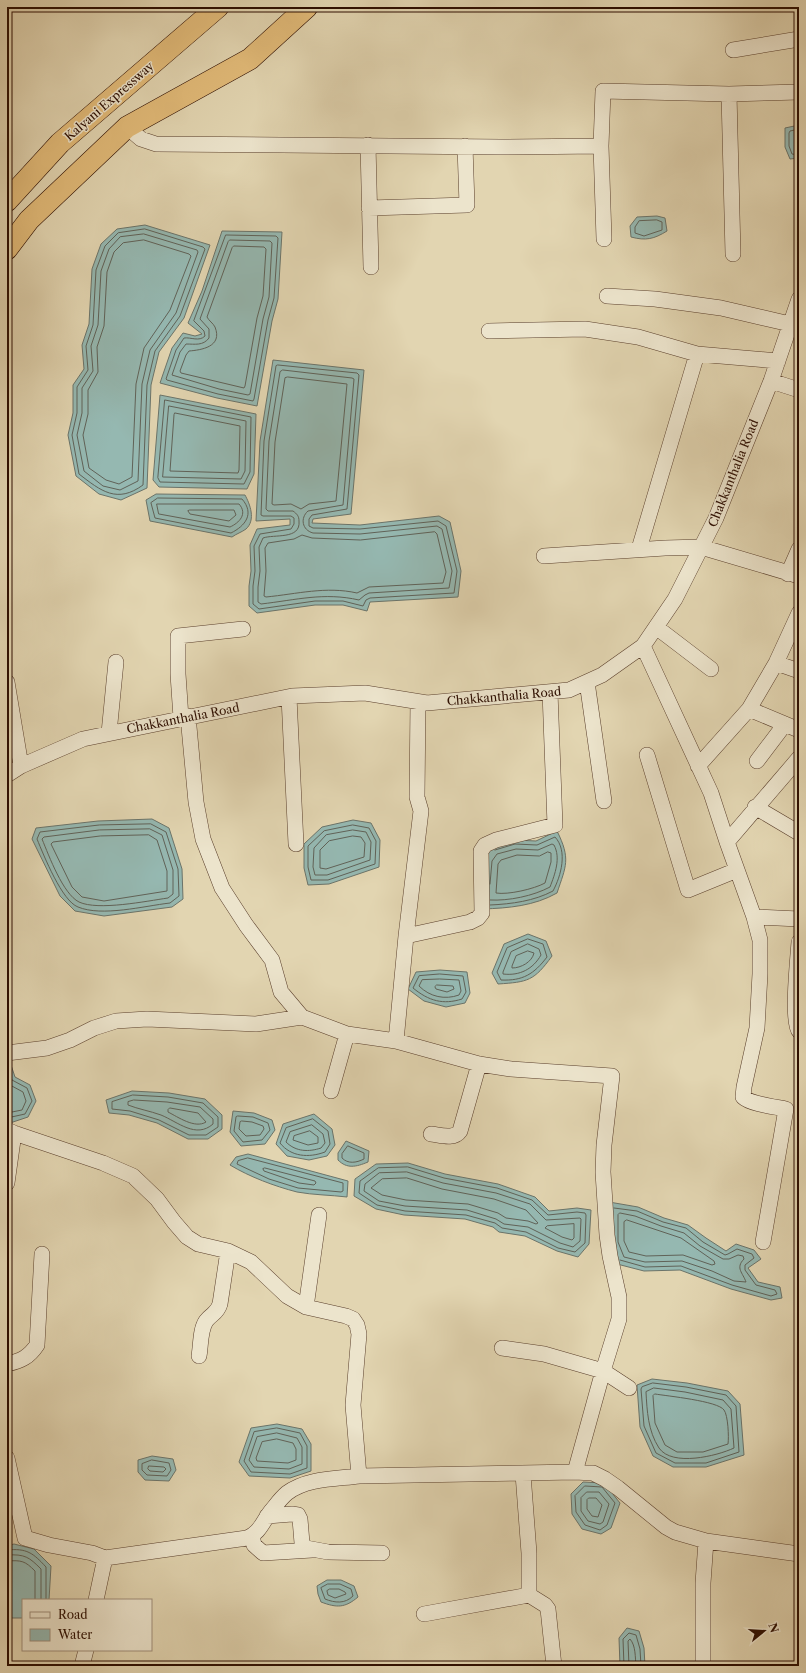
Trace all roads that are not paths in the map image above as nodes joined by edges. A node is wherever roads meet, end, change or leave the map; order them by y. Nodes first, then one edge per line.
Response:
1 (218, 7) edge
2 (307, 7) edge
3 (799, 39) edge
4 (733, 50) dead end
5 (799, 92) edge
6 (729, 94) junction
7 (128, 126) junction
8 (368, 145) junction
9 (465, 146) junction
10 (601, 146) junction
11 (7, 201) edge
12 (369, 208) junction
13 (604, 239) dead end
14 (7, 249) edge
15 (733, 254) dead end
16 (371, 267) dead end
17 (607, 296) dead end
18 (799, 298) edge
19 (489, 331) dead end
20 (792, 334) edge
21 (696, 354) junction
22 (778, 362) junction
23 (771, 381) junction
24 (799, 390) edge
25 (701, 547) junction
26 (639, 549) junction
27 (799, 549) edge
28 (544, 556) dead end
29 (794, 575) edge
30 (799, 613) edge
31 (656, 627) junction
32 (243, 629) dead end
33 (643, 646) junction
34 (116, 662) dead end
35 (776, 663) junction
36 (711, 668) dead end
37 (799, 671) edge
38 (7, 682) edge
39 (587, 682) junction
40 (550, 692) junction
41 (289, 697) junction
42 (418, 702) junction
43 (749, 709) junction
44 (185, 717) junction
45 (785, 724) junction
46 (799, 730) edge
47 (109, 733) junction
48 (647, 755) dead end
49 (799, 758) edge
50 (757, 761) dead end
51 (21, 766) junction
52 (698, 766) junction
53 (7, 775) edge
54 (604, 802) dead end
55 (755, 807) junction
56 (799, 833) edge
57 (726, 842) junction
58 (296, 844) dead end
59 (737, 870) junction
60 (754, 917) junction
61 (799, 919) edge
62 (406, 936) junction
63 (799, 942) edge
64 (302, 1017) junction
65 (799, 1031) edge
66 (347, 1034) junction
67 (396, 1041) junction
68 (7, 1053) edge
69 (479, 1064) junction
70 (331, 1091) dead end
71 (792, 1110) edge
72 (10, 1132) edge
73 (431, 1134) dead end
74 (7, 1183) edge
75 (319, 1215) dead end
76 (762, 1242) dead end
77 (228, 1251) junction
78 (42, 1254) dead end
79 (306, 1307) junction
80 (502, 1348) dead end
81 (200, 1356) dead end
82 (7, 1364) edge
83 (602, 1371) junction
84 (629, 1388) dead end
85 (7, 1458) edge
86 (575, 1472) junction
87 (523, 1474) junction
88 (359, 1476) junction
89 (266, 1516) junction
90 (252, 1536) junction
91 (706, 1541) junction
92 (312, 1550) junction
93 (382, 1553) dead end
94 (799, 1554) edge
95 (105, 1558) junction
96 (529, 1595) junction
97 (96, 1599) edge
98 (424, 1614) dead end
99 (86, 1651) edge
100 (82, 1666) edge
101 (554, 1666) edge
102 (703, 1666) edge

1 - 11 highway, Kalyani Expressway
2 - 7 highway
3 - 4 street
5 - 6 street
6 - 10 street
6 - 15 street
7 - 8 street
7 - 14 highway
8 - 9 street
8 - 12 street
9 - 10 street
9 - 12 street
10 - 13 street
12 - 16 street
17 - 20 street
18 - 20 street, Chakkanthalia Road
19 - 21 street
20 - 22 street, Chakkanthalia Road
21 - 22 street
21 - 26 street
22 - 23 street, Chakkanthalia Road
23 - 24 street
23 - 25 street, Chakkanthalia Road
25 - 26 street
25 - 29 street
25 - 31 street, Chakkanthalia Road
26 - 28 street
27 - 29 street
30 - 35 street
31 - 33 street, Chakkanthalia Road
31 - 36 street
32 - 44 street
33 - 39 street, Chakkanthalia Road
33 - 52 street
34 - 47 street
35 - 37 street
35 - 43 street
38 - 51 street
39 - 40 street, Chakkanthalia Road
39 - 54 street
40 - 42 street, Chakkanthalia Road
40 - 62 street
41 - 42 street, Chakkanthalia Road
41 - 44 street, Chakkanthalia Road
41 - 58 street
42 - 62 street
43 - 45 street
43 - 52 street
44 - 47 street, Chakkanthalia Road
44 - 64 street
45 - 46 street
45 - 50 street
47 - 51 street, Chakkanthalia Road
48 - 59 street
49 - 55 street
51 - 53 street, Chakkanthalia Road
52 - 57 street
55 - 56 street
55 - 57 street
57 - 59 street
59 - 60 street
60 - 61 street
60 - 71 street
62 - 67 street
63 - 65 street
64 - 66 street
64 - 68 street
66 - 67 street
66 - 70 street
67 - 69 street
69 - 73 street
69 - 83 street
71 - 76 street
72 - 74 street
72 - 77 street
75 - 79 street
77 - 79 street
77 - 81 street
78 - 82 street
79 - 88 street
80 - 83 street
83 - 84 street
83 - 86 street
85 - 95 street
86 - 87 street
86 - 91 street
87 - 88 street
87 - 96 street
88 - 89 street
89 - 90 street
89 - 92 street
90 - 92 street
90 - 95 street
91 - 94 street
91 - 102 street
92 - 93 street
95 - 97 street
96 - 98 street
96 - 101 street
99 - 100 street

